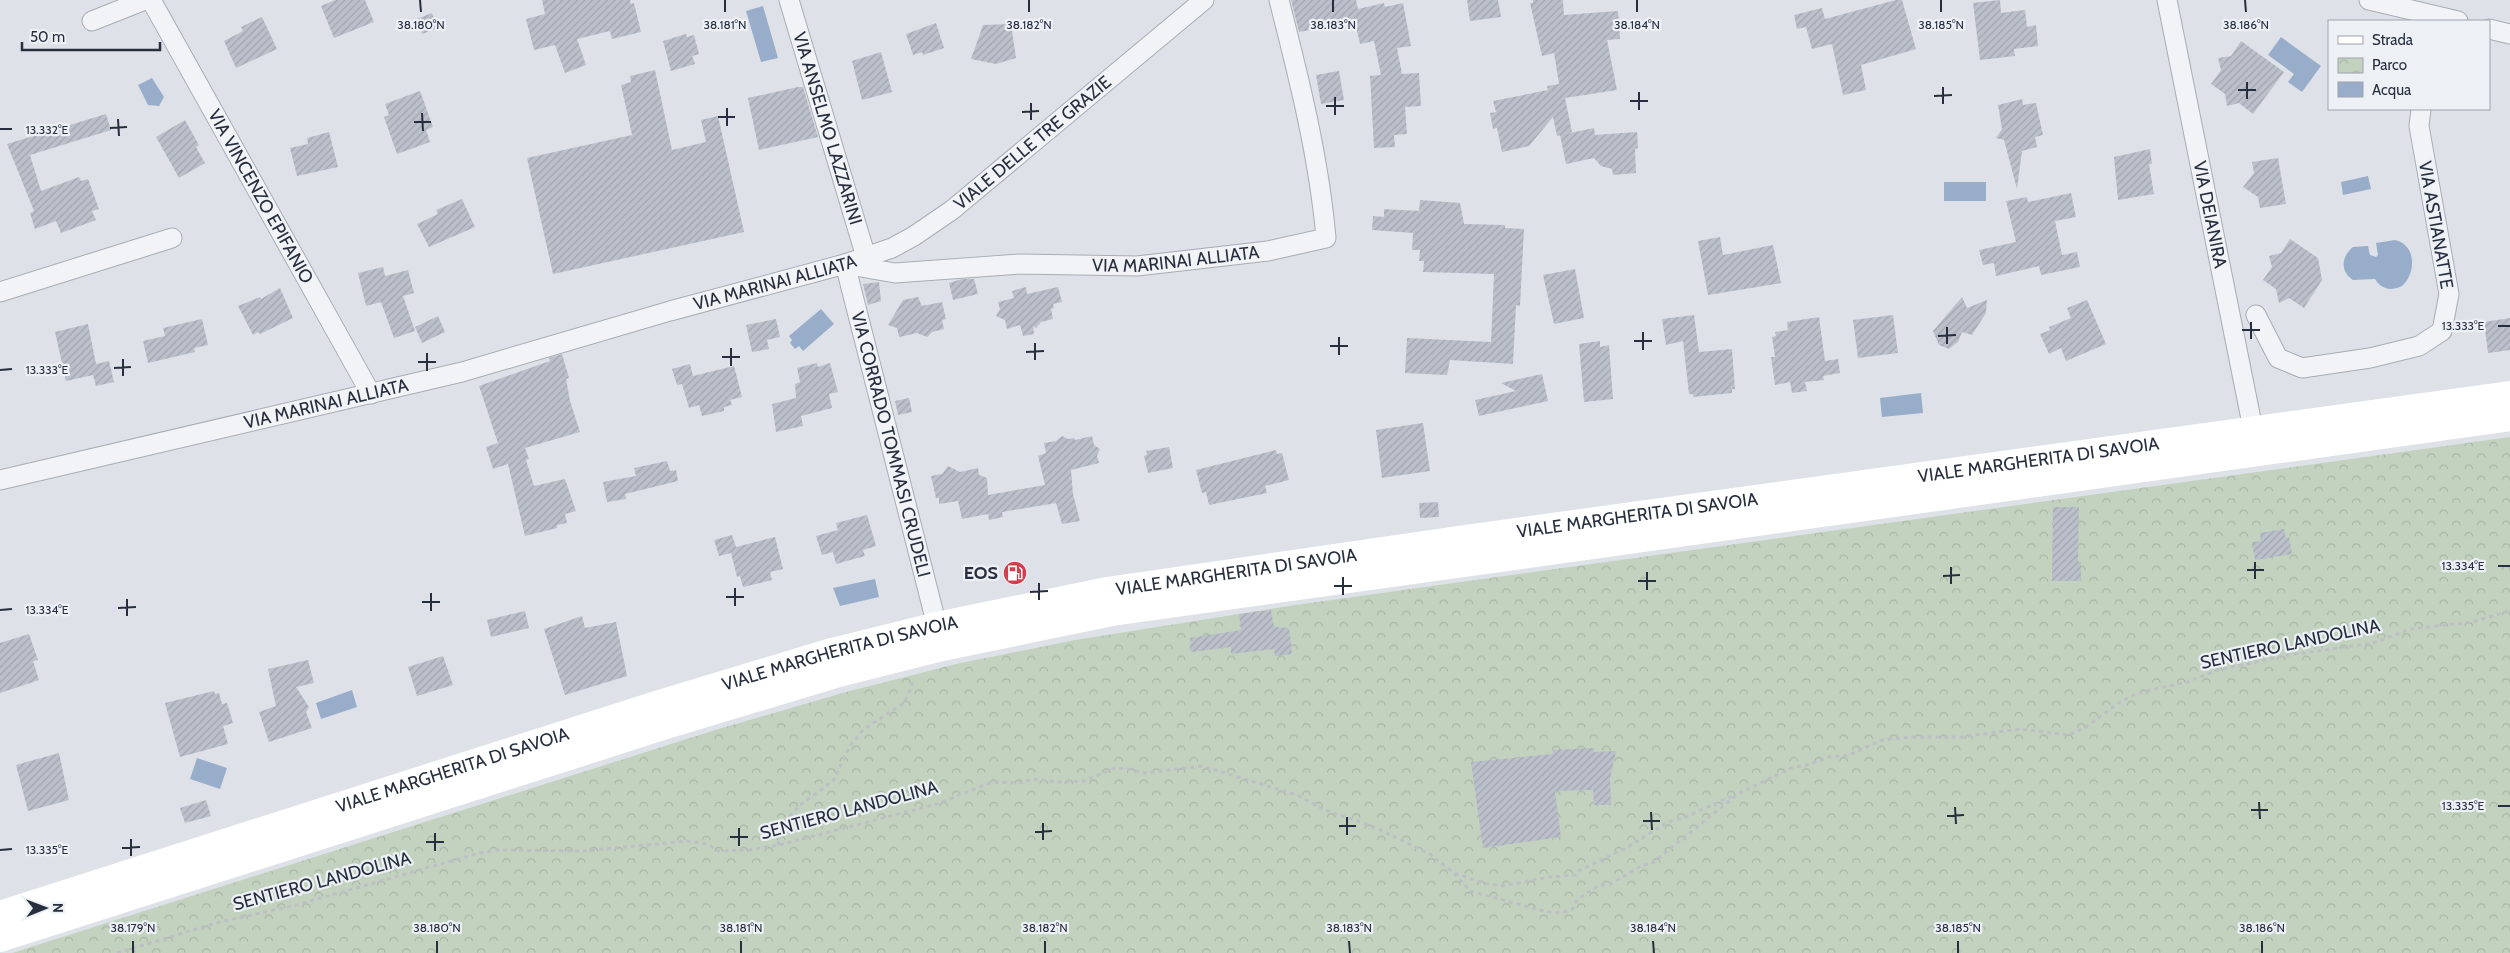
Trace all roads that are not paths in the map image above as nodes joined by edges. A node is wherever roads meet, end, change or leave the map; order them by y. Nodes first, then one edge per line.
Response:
1 (145, 0) edge
2 (151, 0) edge
3 (789, 0) edge
4 (1204, 0) edge
5 (1279, 0) edge
6 (2167, 0) edge
7 (2369, 0) edge
8 (2435, 12) edge
9 (2455, 20) edge
10 (92, 21) dead end
11 (2490, 29) edge
12 (2510, 34) edge
13 (2421, 110) edge
14 (172, 238) dead end
15 (866, 257) junction
16 (845, 264) junction
17 (0, 292) edge
18 (2256, 315) dead end
19 (371, 394) junction
20 (2510, 395) edge
21 (2510, 417) edge
22 (2254, 429) junction
23 (0, 480) edge
24 (937, 626) junction
25 (0, 915) edge
26 (0, 938) edge

1 - 10 street
2 - 19 street, VIA VINCENZO EPIFANIO
3 - 15 street, VIA ANSELMO LAZZARINI
4 - 15 street, VIALE DELLE TRE GRAZIE
5 - 16 street, VIA MARINAI ALLIATA
6 - 22 street, VIA DEIANIRA
7 - 8 street
8 - 9 street
11 - 12 street
13 - 18 street, VIA ASTIANATTE
14 - 17 street
15 - 16 street, VIALE DELLE TRE GRAZIE
16 - 19 street, VIA MARINAI ALLIATA
16 - 24 street, VIA CORRADO TOMMASI CRUDELI
19 - 23 street, VIA MARINAI ALLIATA
20 - 22 street, VIALE MARGHERITA DI SAVOIA
21 - 26 street, VIALE MARGHERITA DI SAVOIA
22 - 24 street, VIALE MARGHERITA DI SAVOIA
24 - 25 street, VIALE MARGHERITA DI SAVOIA

